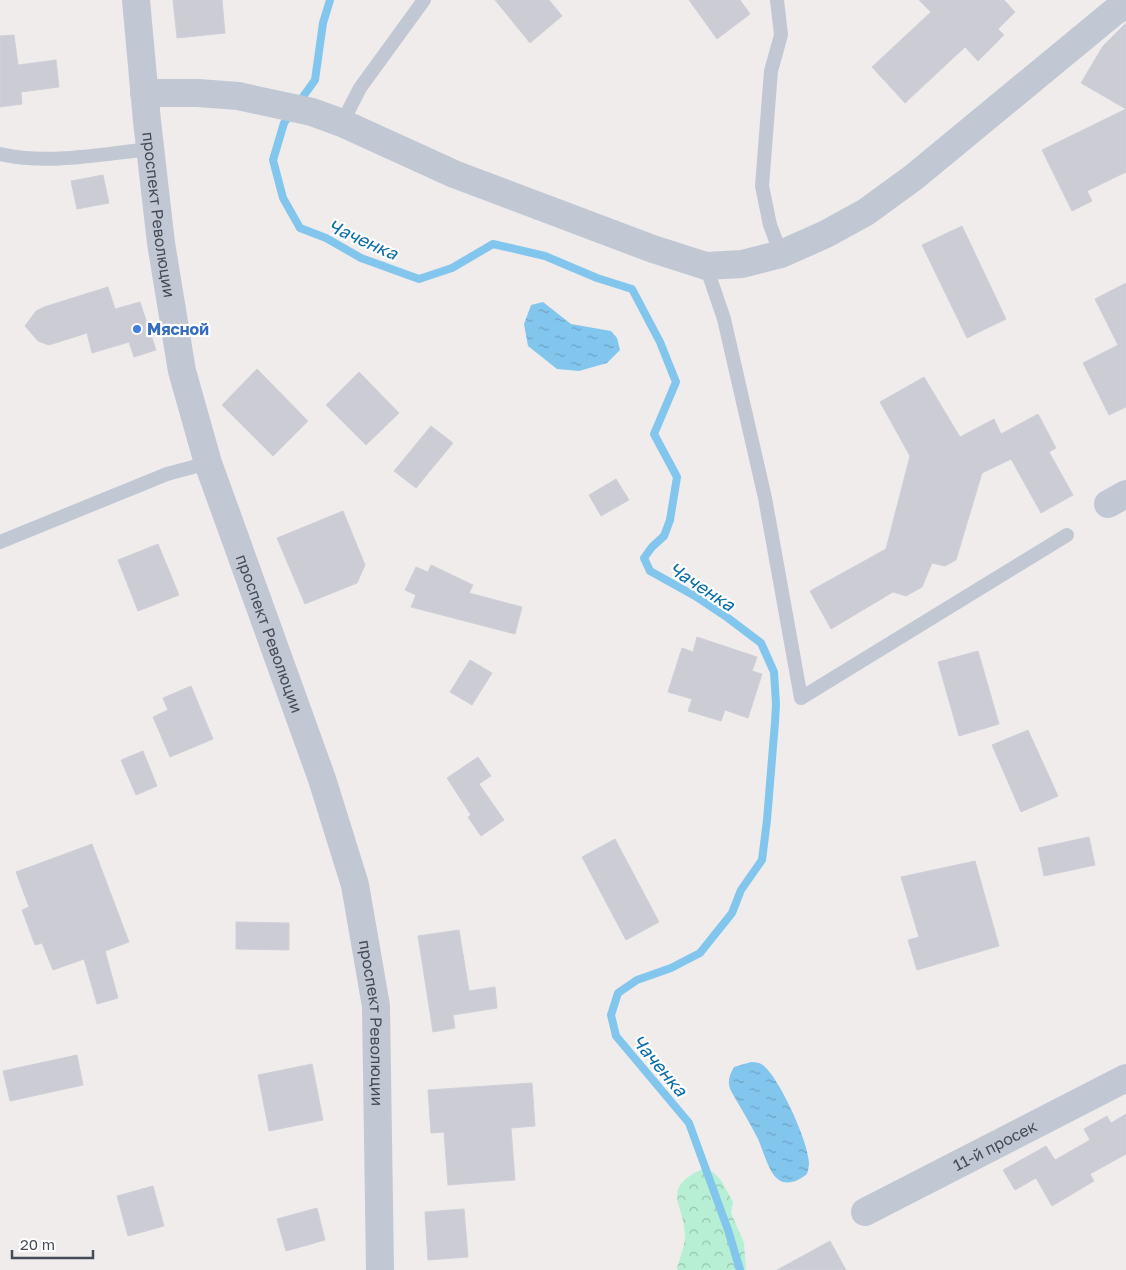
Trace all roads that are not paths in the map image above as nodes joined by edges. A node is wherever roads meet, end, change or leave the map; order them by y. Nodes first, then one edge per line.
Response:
1 (136, 0) edge
2 (424, 0) edge
3 (777, 0) edge
4 (1126, 4) edge
5 (144, 94) junction
6 (342, 123) junction
7 (150, 149) junction
8 (0, 154) edge
9 (781, 254) junction
10 (706, 266) junction
11 (208, 463) junction
12 (1067, 535) dead end
13 (0, 542) edge
14 (1126, 1078) edge
15 (864, 1212) dead end
16 (380, 1270) edge

1 - 5 street, проспект Революции
2 - 6 lane
3 - 9 lane
4 - 9 street
5 - 6 street
5 - 7 street, проспект Революции
6 - 10 street
7 - 8 lane
7 - 11 street, проспект Революции
9 - 10 street
10 - 12 lane
11 - 13 lane
11 - 16 street, проспект Революции
14 - 15 street, 11-й просек

